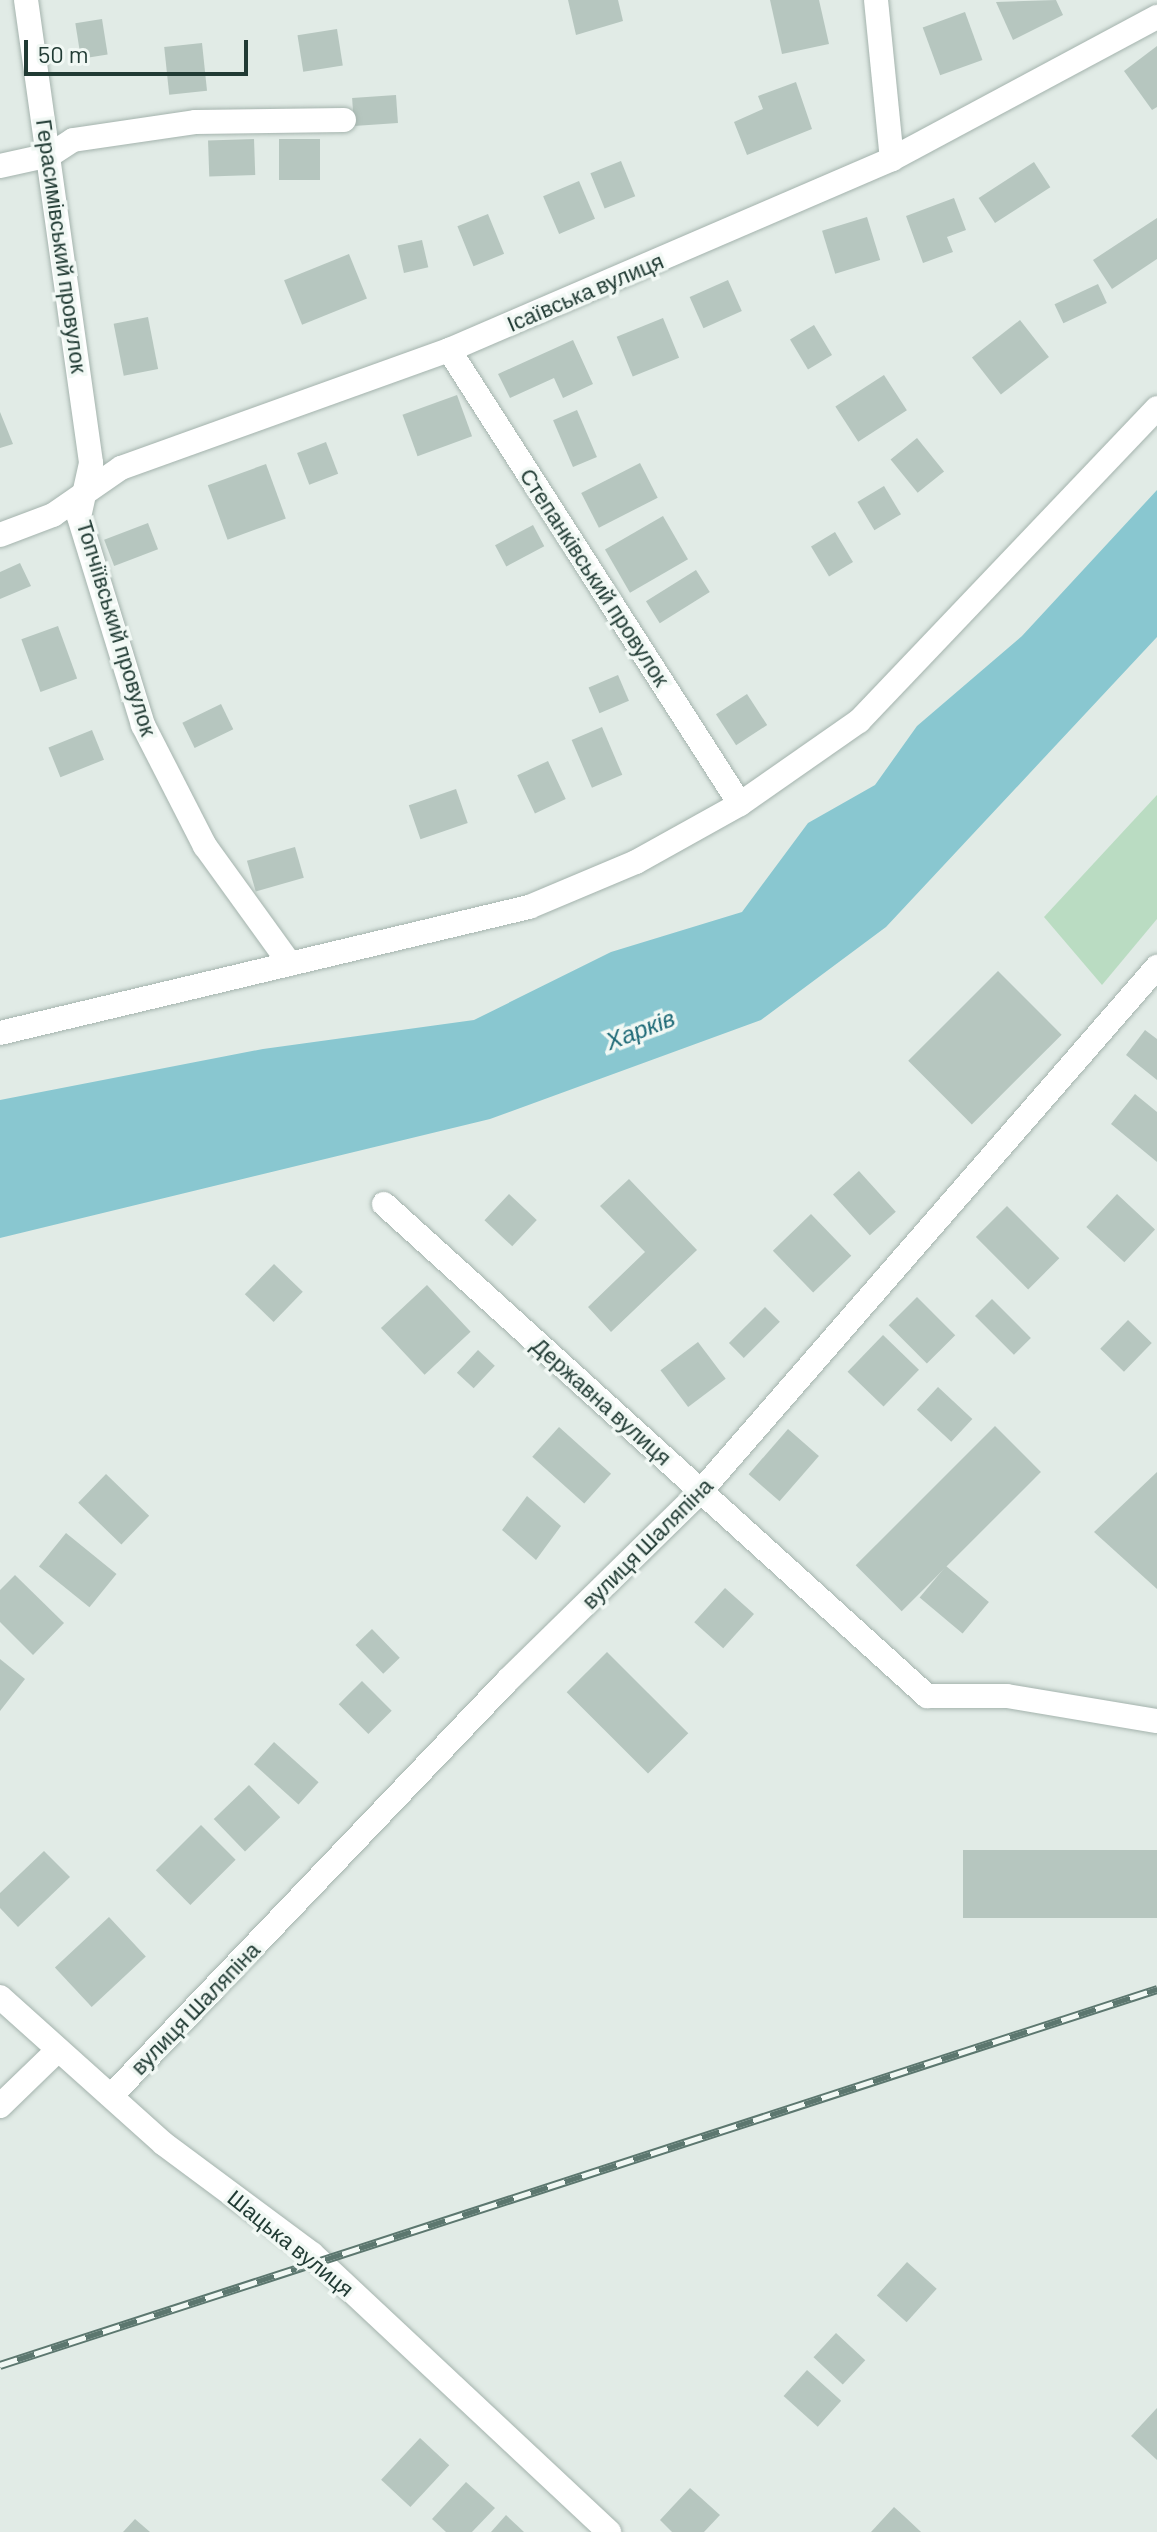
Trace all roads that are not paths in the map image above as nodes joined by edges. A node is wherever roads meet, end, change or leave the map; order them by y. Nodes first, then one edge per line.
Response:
1 (26, 0) edge
2 (876, 0) edge
3 (1157, 17) edge
4 (344, 120) dead end
5 (50, 155) junction
6 (892, 159) junction
7 (0, 166) edge
8 (449, 350) junction
9 (1157, 408) edge
10 (86, 493) junction
11 (0, 535) edge
12 (740, 804) junction
13 (290, 964) junction
14 (1157, 967) edge
15 (0, 1033) edge
16 (384, 1204) dead end
17 (701, 1491) junction
18 (1157, 1721) edge
19 (0, 1997) edge
20 (58, 2050) junction
21 (111, 2096) junction
22 (0, 2106) edge
23 (609, 2532) edge

1 - 5 street, Герасимівський провулок
2 - 6 street
3 - 6 street, Ісаївська вулиця
4 - 5 street
5 - 7 street
5 - 10 street, Герасимівський провулок
6 - 8 street, Ісаївська вулиця
8 - 10 street, Ісаївська вулиця
8 - 12 street, Степанківський провулок
9 - 12 street
10 - 11 street, Ісаївська вулиця
10 - 13 street, Топчіївський провулок
12 - 13 street
13 - 15 street
14 - 17 street, вулиця Шаляпіна
16 - 17 street, Державна вулиця
17 - 18 street, Державна вулиця
17 - 21 street, вулиця Шаляпіна
19 - 20 street, Шацька вулиця
20 - 21 street, Шацька вулиця
20 - 22 street
21 - 23 street, Шацька вулиця

